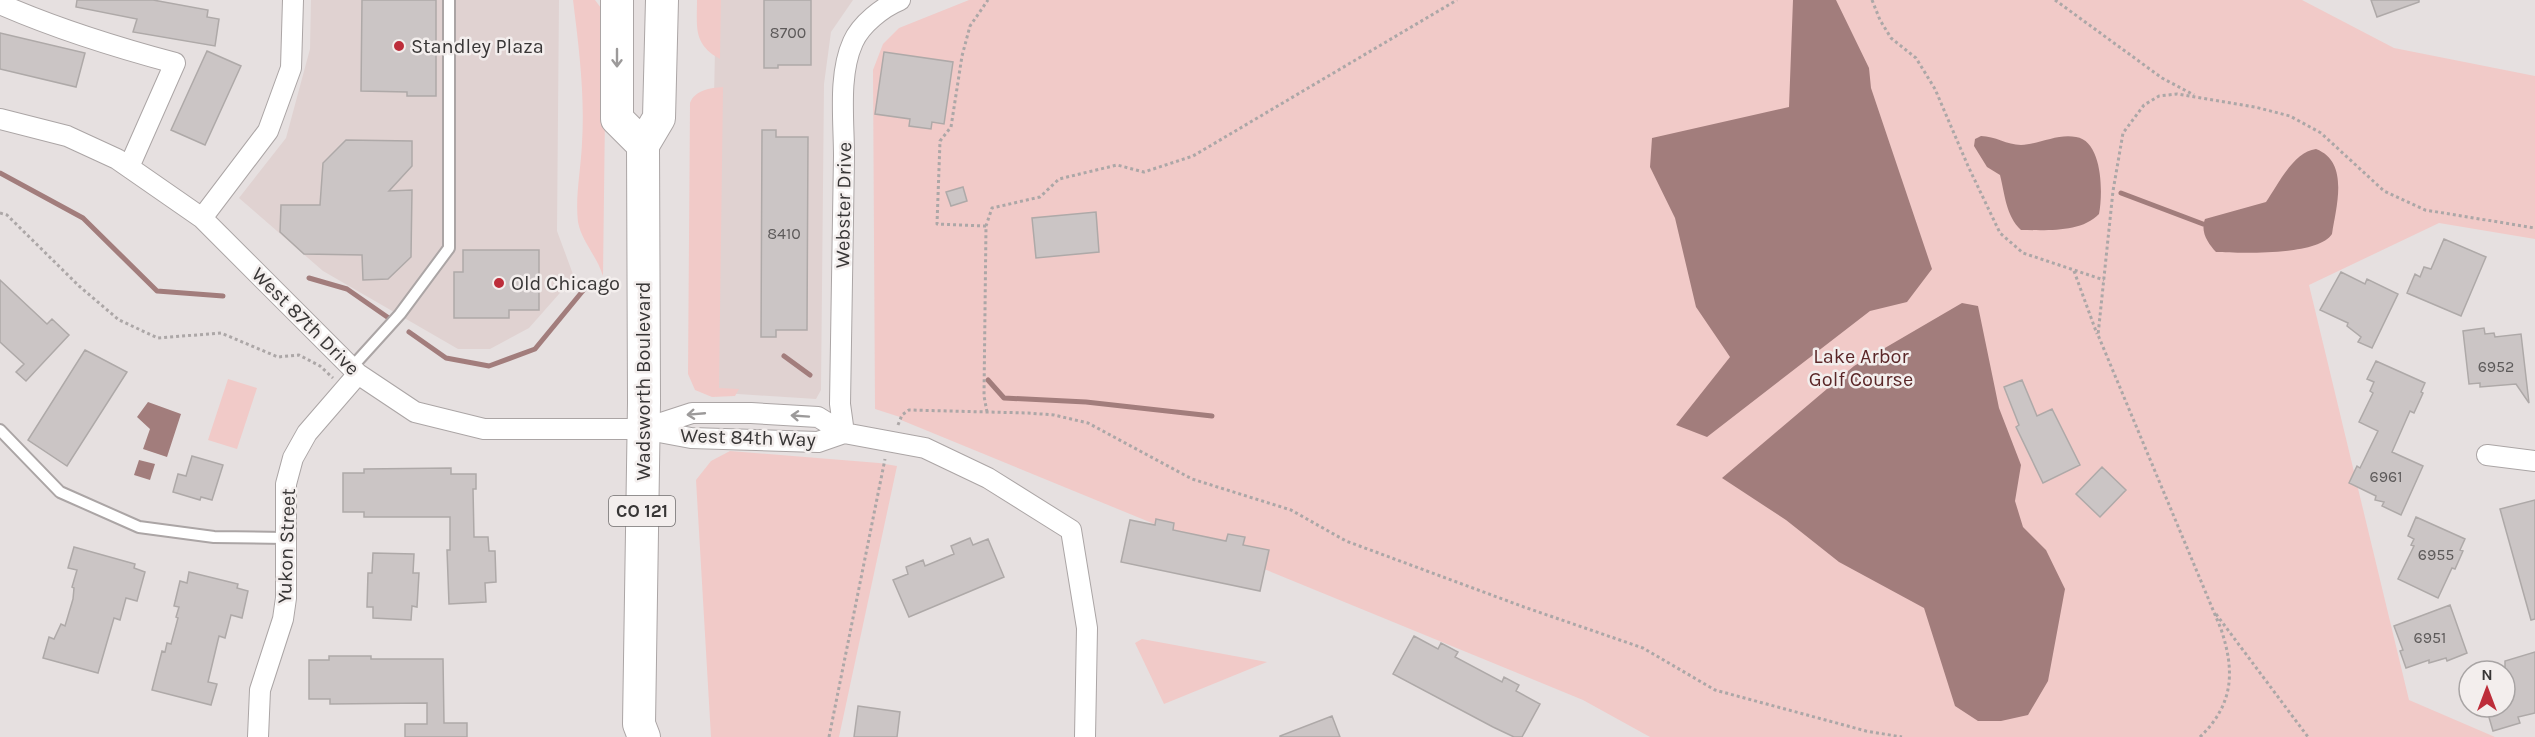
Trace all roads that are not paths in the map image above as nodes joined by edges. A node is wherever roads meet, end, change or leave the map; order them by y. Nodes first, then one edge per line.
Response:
1 (293, 0) edge
2 (449, 0) edge
3 (617, 0) edge
4 (662, 0) edge
5 (900, 0) edge
6 (0, 4) edge
7 (0, 119) edge
8 (643, 145) junction
9 (129, 167) junction
10 (202, 218) junction
11 (355, 371) junction
12 (643, 429) junction
13 (0, 430) edge
14 (844, 433) junction
15 (2487, 455) dead end
16 (2535, 461) edge
17 (285, 538) junction
18 (638, 733) edge
19 (258, 737) edge
20 (1085, 737) edge

1 - 10 street
2 - 11 lane
3 -> 8 main road
4 - 8 main road
5 - 14 street, Webster Drive
6 - 9 street
7 - 9 street, West 87th Drive
8 - 12 main road, Wadsworth Boulevard / CO 121
9 - 10 street, West 87th Drive
10 - 11 street, West 87th Drive
11 - 12 street, West 87th Drive
11 - 17 street, Yukon Street
12 - 14 street, West 84th Way
12 - 18 main road, Wadsworth Boulevard / CO 121
13 - 17 lane
14 - 20 street, West 84th Way
15 - 16 street
17 - 19 street, Yukon Street

